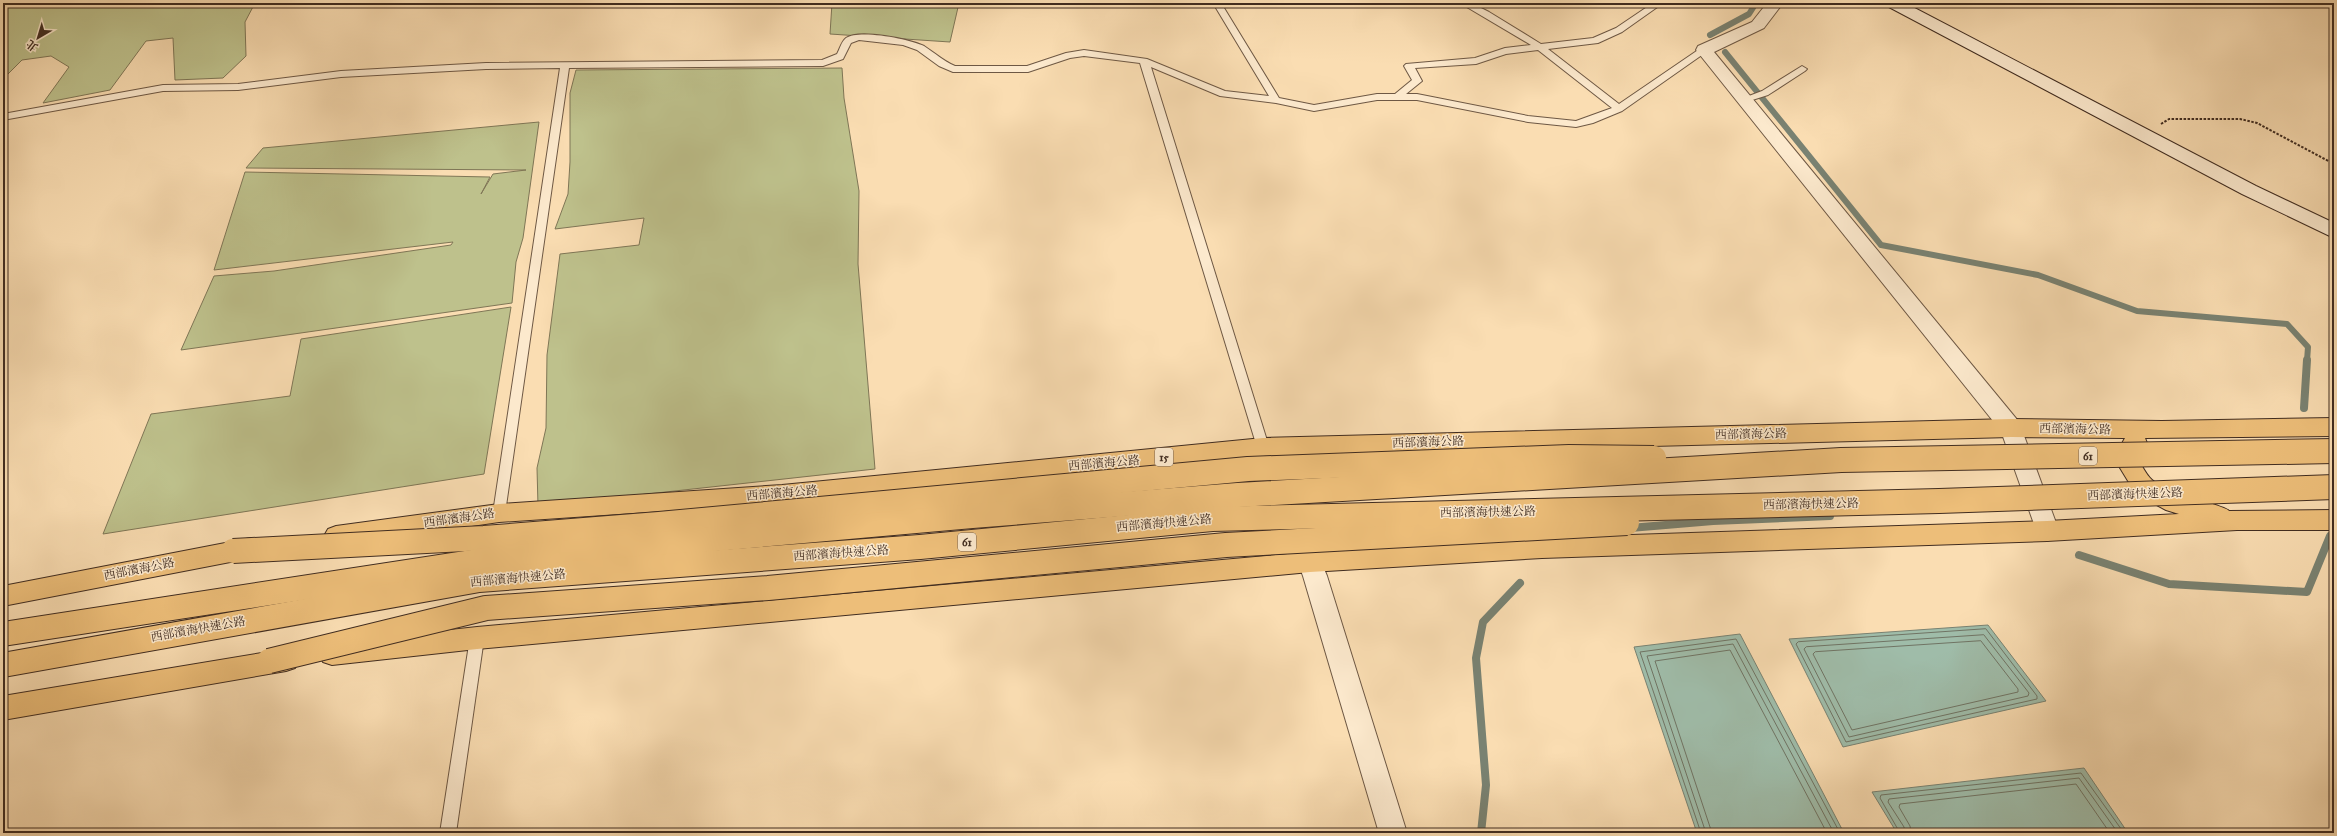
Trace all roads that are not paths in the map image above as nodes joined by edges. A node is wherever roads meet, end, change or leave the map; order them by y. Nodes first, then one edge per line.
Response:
1 (1217, 3) edge
2 (1464, 3) edge
3 (1659, 3) edge
4 (1775, 3) edge
5 (1893, 3) edge
6 (1541, 46) junction
7 (1704, 50) junction
8 (1144, 61) junction
9 (565, 65) junction
10 (1802, 69) dead end
11 (1398, 96) junction
12 (1746, 98) junction
13 (1276, 100) junction
14 (1619, 109) junction
15 (3, 117) edge
16 (2334, 231) edge
17 (2334, 427) edge
18 (2011, 428) junction
19 (2162, 430) junction
20 (1263, 447) junction
21 (2334, 451) edge
22 (1841, 460) junction
23 (2334, 487) edge
24 (1939, 501) junction
25 (499, 513) junction
26 (2237, 520) junction
27 (2334, 520) edge
28 (2047, 531) junction
29 (233, 551) junction
30 (1310, 562) junction
31 (3, 596) edge
32 (3, 634) edge
33 (477, 638) junction
34 (269, 662) junction
35 (3, 665) edge
36 (3, 708) edge
37 (448, 833) edge
38 (1393, 833) edge

1 - 13 lane
2 - 6 lane
3 - 6 lane
4 - 7 street
5 - 16 street
6 - 11 lane
6 - 14 lane
7 - 12 street
7 - 14 lane
8 - 9 lane
8 - 13 lane
8 - 20 lane
9 - 15 lane
9 - 25 lane
10 - 12 lane
11 - 13 lane
11 - 14 lane
12 - 18 street
17 - 19 main road, 西部濱海公路 / 15
18 - 19 main road, 西部濱海公路 / 15
18 - 20 main road, 西部濱海公路 / 15
18 - 28 street
19 - 26 main road
20 - 25 main road, 西部濱海公路 / 15
20 - 30 street
21 - 22 main road, 西部濱海快速公路 / 61, bridge
22 - 29 main road, bridge
22 - 32 main road, 西部濱海快速公路 / 61, bridge
23 - 24 main road, 西部濱海快速公路 / 61, bridge
24 - 34 main road, bridge
24 - 35 main road, 西部濱海快速公路 / 61, bridge
25 - 29 main road, 西部濱海公路 / 15
26 - 27 main road
26 - 28 main road
28 - 30 main road
29 - 31 main road, 西部濱海公路 / 15
30 - 33 main road
30 - 38 street
33 - 34 main road
33 - 37 lane
34 - 36 main road

